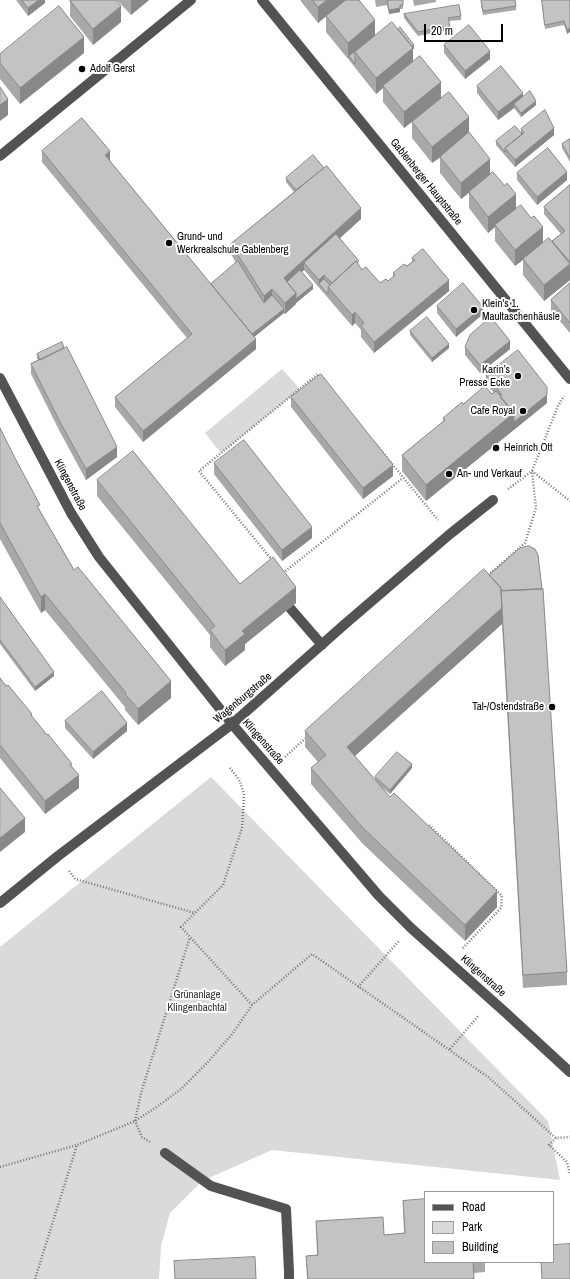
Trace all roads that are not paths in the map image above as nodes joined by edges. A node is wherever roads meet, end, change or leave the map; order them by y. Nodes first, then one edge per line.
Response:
1 (191, 0) edge
2 (262, 0) edge
3 (0, 156) edge
4 (0, 378) edge
5 (570, 379) edge
6 (493, 500) road end
7 (290, 608) edge
8 (322, 645) junction
9 (232, 724) junction
10 (0, 903) edge
11 (570, 1072) edge
12 (165, 1153) road end
13 (288, 1279) edge

1 - 3 street
2 - 5 street, Gablenberger Hauptstraße
4 - 9 street, Klingenstraße
6 - 8 street, Wagenburgstraße
7 - 8 street
8 - 9 street, Wagenburgstraße
9 - 10 street, Wagenburgstraße
9 - 11 street, Klingenstraße
12 - 13 street

